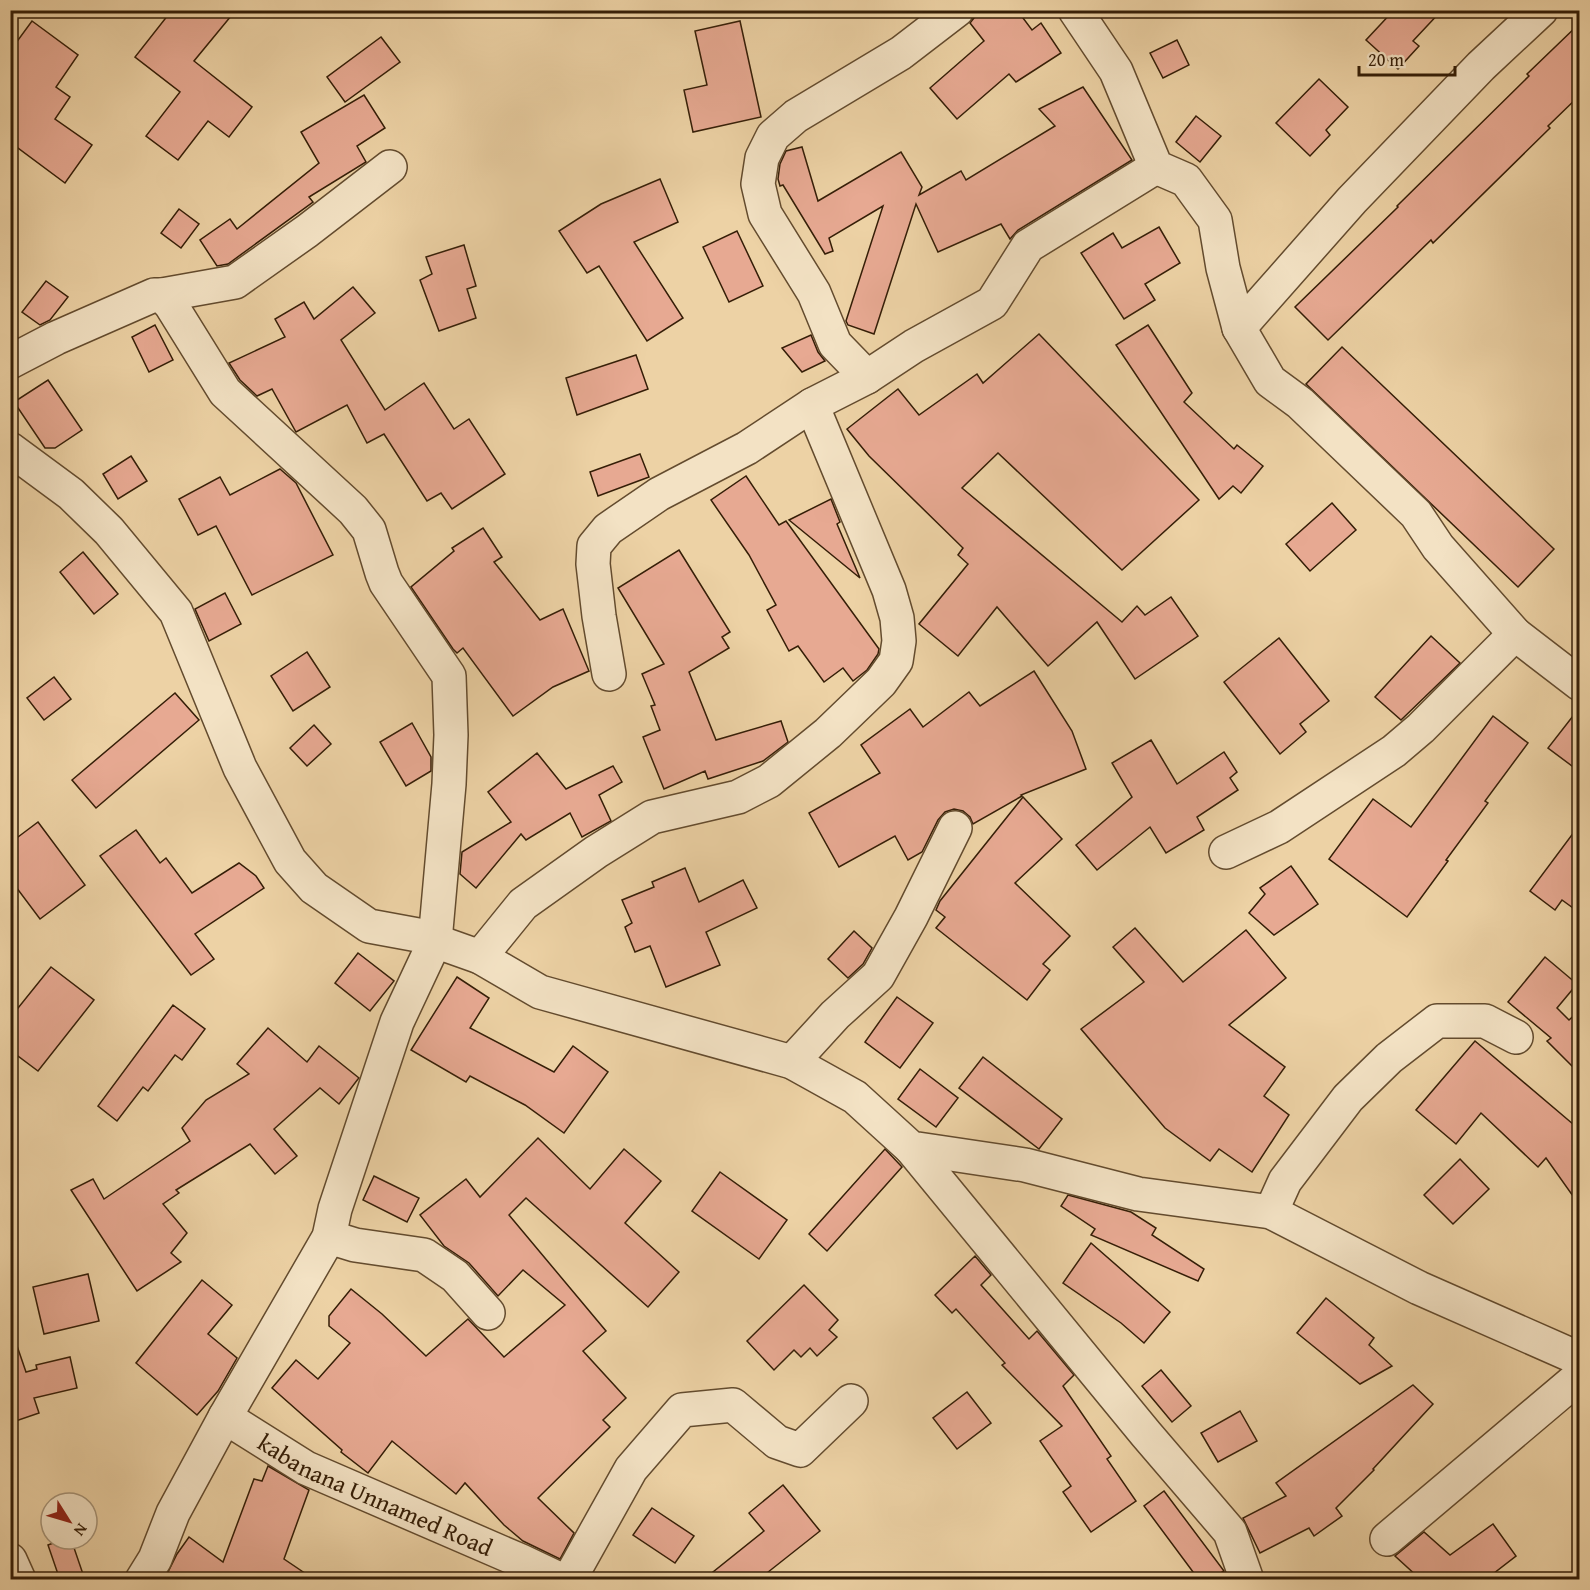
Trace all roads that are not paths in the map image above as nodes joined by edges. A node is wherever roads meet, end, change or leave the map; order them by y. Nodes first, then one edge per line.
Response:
1 (957, 10) edge
2 (1075, 10) edge
3 (1542, 10) edge
4 (390, 167) dead end
5 (1156, 167) junction
6 (162, 295) junction
7 (1239, 328) junction
8 (10, 362) edge
9 (867, 377) junction
10 (812, 405) junction
11 (10, 449) edge
12 (1515, 634) junction
13 (609, 674) dead end
14 (1580, 684) edge
15 (955, 828) dead end
16 (1226, 852) dead end
17 (435, 941) junction
18 (480, 957) junction
19 (1516, 1037) dead end
20 (792, 1062) junction
21 (912, 1148) junction
22 (1270, 1212) junction
23 (329, 1237) junction
24 (488, 1313) dead end
25 (1580, 1359) edge
26 (1580, 1376) edge
27 (851, 1401) dead end
28 (225, 1418) junction
29 (1387, 1539) dead end
30 (10, 1560) edge
31 (19, 1580) edge
32 (142, 1580) edge
33 (561, 1580) edge
34 (569, 1580) edge
35 (1247, 1580) edge

1 - 9 street
2 - 5 street
3 - 7 street
4 - 6 street
5 - 7 street
5 - 9 street
6 - 8 street
6 - 17 street
7 - 12 street
9 - 10 street
10 - 13 street
10 - 18 street
11 - 17 street
12 - 14 street
12 - 16 street
15 - 20 street
17 - 18 street
17 - 23 street
18 - 20 street
19 - 22 street
20 - 21 street
21 - 22 street
21 - 35 street
22 - 25 street
23 - 24 street
23 - 28 street
26 - 29 street
27 - 34 street
28 - 32 street
28 - 33 street, kabanana Unnamed Road
30 - 31 street

